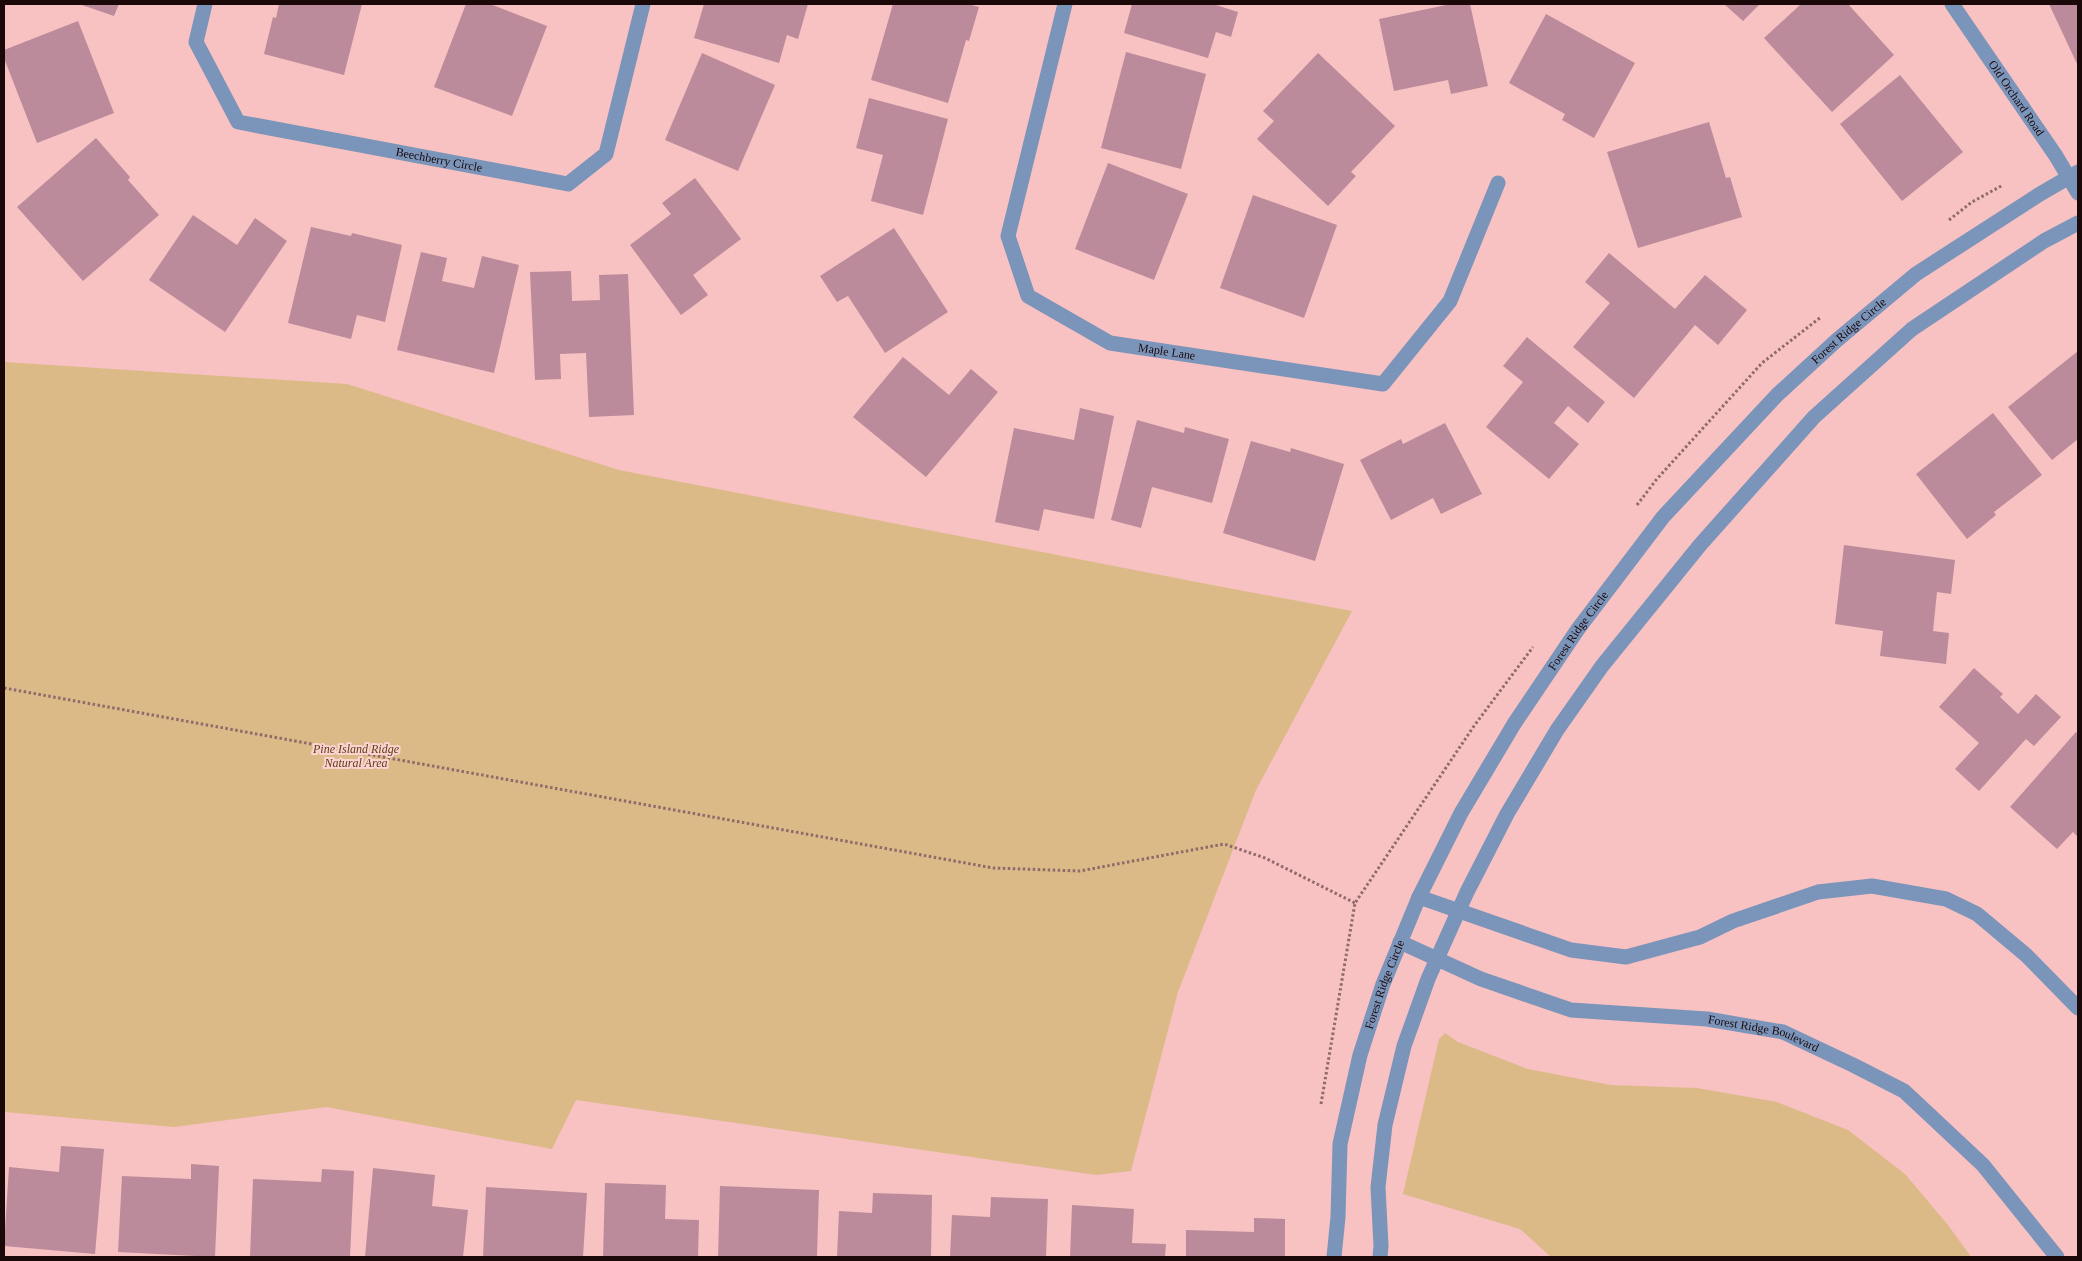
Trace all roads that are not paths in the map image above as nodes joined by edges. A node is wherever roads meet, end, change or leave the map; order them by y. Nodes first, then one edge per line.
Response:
1 (205, 4) edge
2 (642, 4) edge
3 (1065, 4) edge
4 (1952, 4) edge
5 (2074, 175) edge
6 (1498, 183) dead end
7 (2078, 193) edge
8 (2078, 223) edge
9 (1420, 897) junction
10 (1459, 911) junction
11 (1400, 942) junction
12 (1437, 959) junction
13 (2078, 1008) edge
14 (1334, 1257) edge
15 (1380, 1257) edge
16 (2057, 1257) edge

1 - 2 street, Beechberry Circle
3 - 6 street, Maple Lane
4 - 5 street, Old Orchard Road
5 - 7 street, Old Orchard Road
5 - 9 street, Forest Ridge Circle
8 - 10 street
9 - 10 street
9 - 11 street, Forest Ridge Circle
10 - 12 street
10 - 13 street
11 - 12 street, Forest Ridge Boulevard
11 - 14 street, Forest Ridge Circle
12 - 15 street
12 - 16 street, Forest Ridge Boulevard

